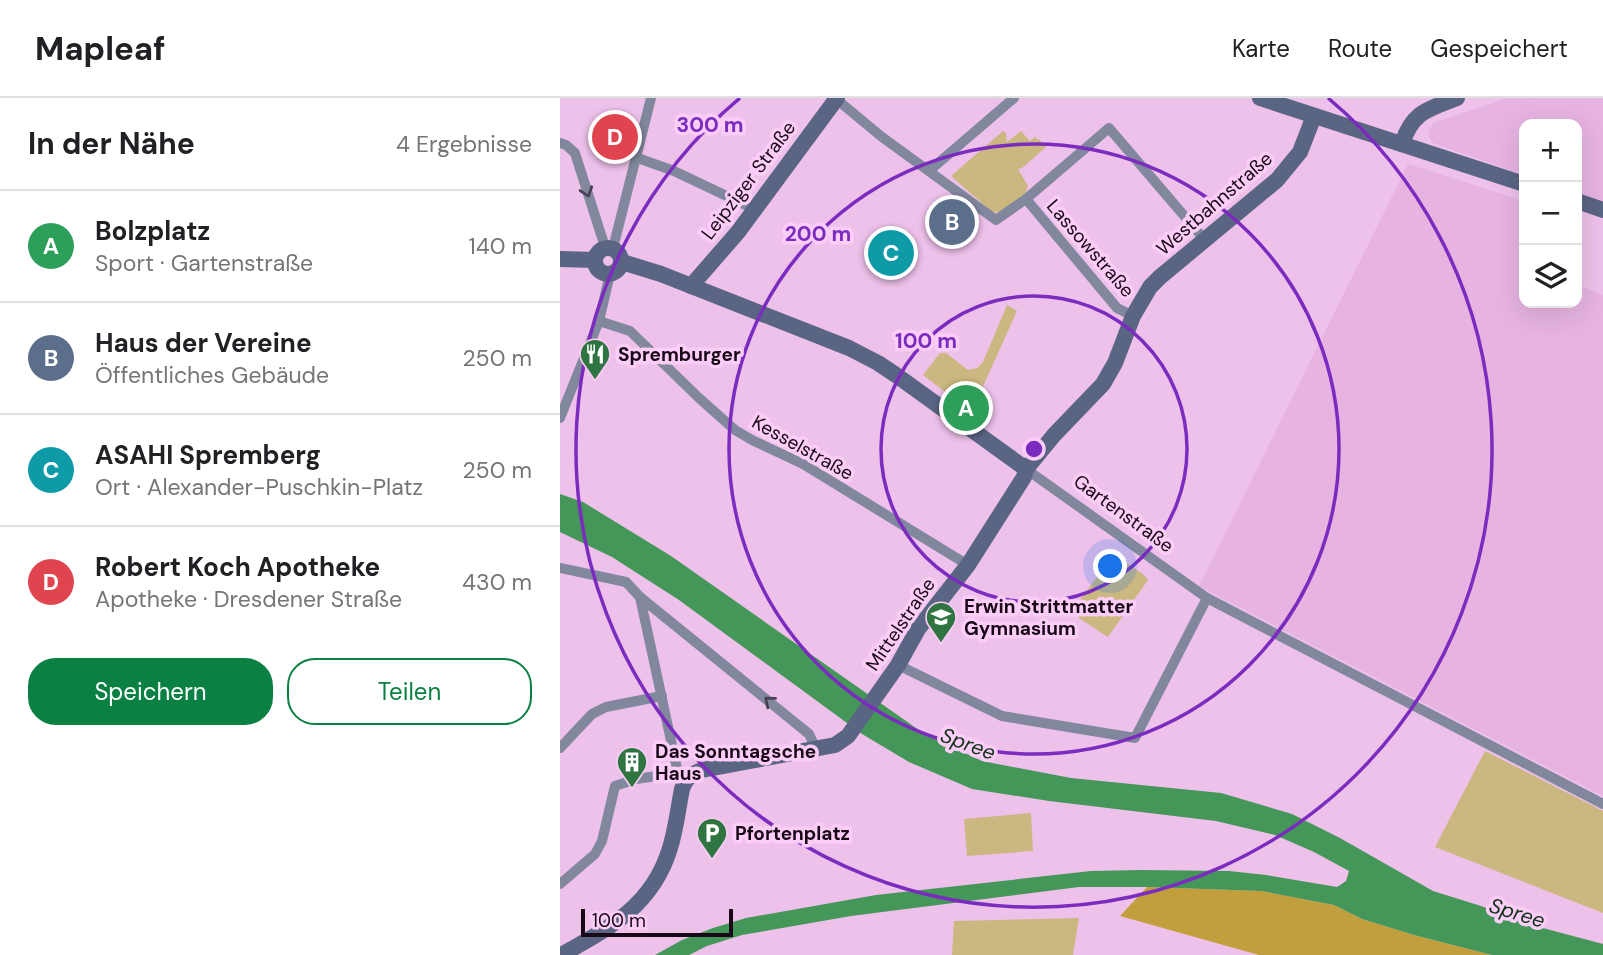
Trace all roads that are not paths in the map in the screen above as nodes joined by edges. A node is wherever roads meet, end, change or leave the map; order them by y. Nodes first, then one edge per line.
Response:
1 (837, 98) edge
2 (1260, 98) edge
3 (1457, 98) edge
4 (650, 99) edge
5 (1009, 100) edge
6 (1314, 116) junction
7 (560, 143) edge
8 (1402, 144) junction
9 (635, 157) junction
10 (929, 171) junction
11 (1519, 182) edge
12 (1026, 199) junction
13 (1582, 203) edge
14 (754, 209) junction
15 (1603, 210) edge
16 (1204, 239) junction
17 (604, 252) junction
18 (560, 259) edge
19 (622, 262) junction
20 (610, 274) junction
21 (691, 286) junction
22 (1133, 316) junction
23 (599, 321) junction
24 (560, 418) edge
25 (1026, 469) junction
26 (968, 565) junction
27 (560, 568) edge
28 (640, 597) junction
29 (1207, 598) junction
30 (898, 665) junction
31 (662, 696) junction
32 (560, 748) edge
33 (816, 749) junction
34 (682, 777) junction
35 (1603, 804) edge
36 (560, 884) edge
37 (561, 955) edge

1 - 10 street
1 - 14 street, Leipziger Straße
2 - 6 street
3 - 8 street
4 - 9 street
5 - 10 street
6 - 8 street
6 - 16 street, Westbahnstraße
7 -> 17 street
8 - 11 street
9 - 14 street
9 - 17 street
10 - 12 street
12 - 16 street
12 - 22 street, Lassowstraße
13 - 15 street
14 - 21 street, Leipziger Straße
16 - 22 street, Westbahnstraße
17 - 18 street
17 - 19 street
17 - 20 street
19 - 20 street
19 - 21 street, Gartenstraße
20 - 23 street
21 - 25 street, Gartenstraße
22 - 25 street, Westbahnstraße
23 - 24 street
23 - 26 street, Kesselstraße
25 - 26 street, Mittelstraße
25 - 29 street, Gartenstraße
26 - 30 street, Mittelstraße
27 - 28 street
28 - 31 street
33 -> 28 street
29 - 30 street
29 - 35 street, Gartenstraße
30 - 33 street, Mittelstraße
31 - 32 street
31 - 34 street
33 - 34 street, Mittelstraße
34 - 36 street
34 - 37 street

